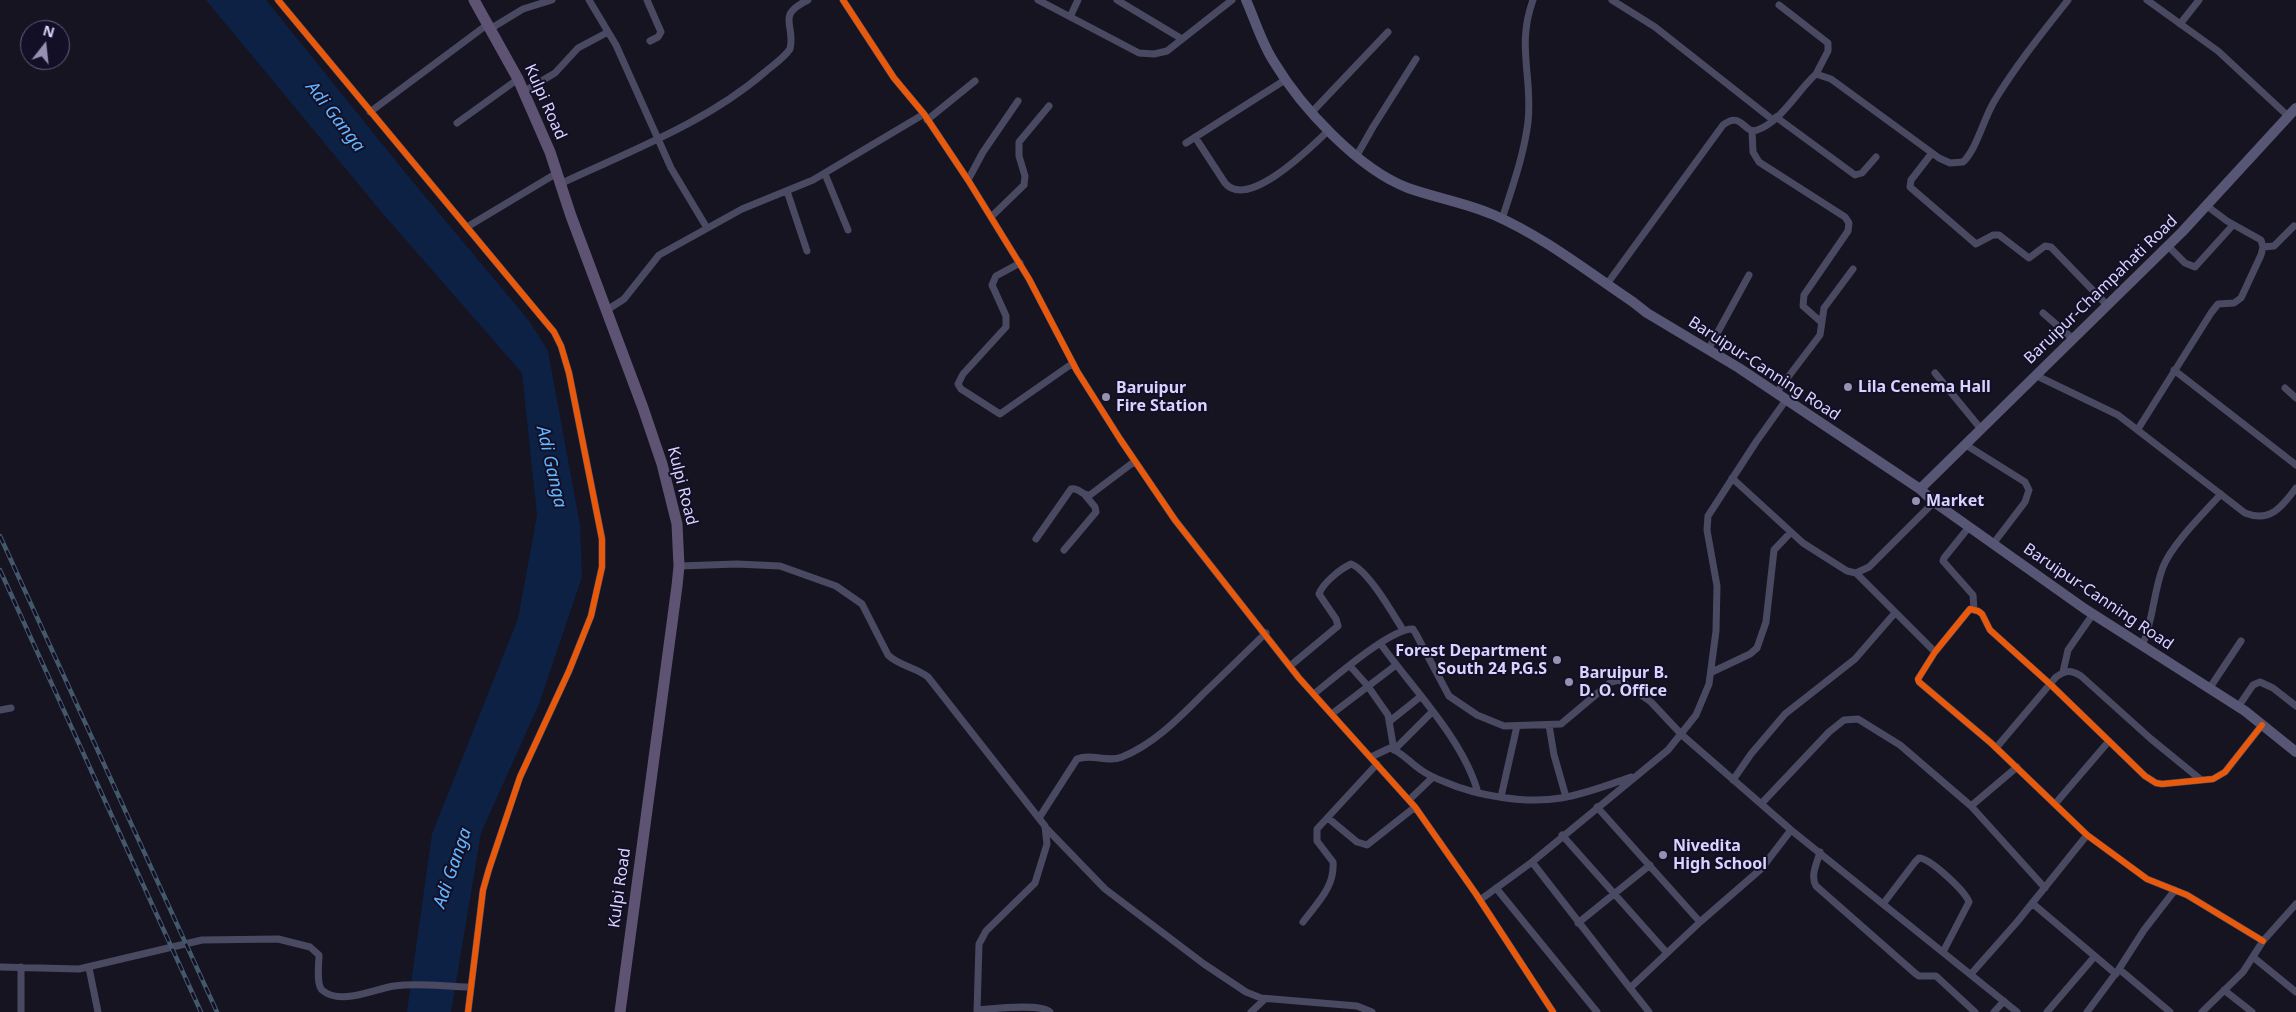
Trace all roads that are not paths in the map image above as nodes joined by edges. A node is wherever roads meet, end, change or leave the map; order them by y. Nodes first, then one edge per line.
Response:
1 (278, 0) edge
2 (474, 0) edge
3 (552, 0) edge
4 (589, 0) edge
5 (647, 0) edge
6 (808, 0) edge
7 (843, 0) edge
8 (1078, 0) edge
9 (1117, 0) edge
10 (1232, 0) edge
11 (1246, 0) edge
12 (1534, 0) edge
13 (1612, 0) edge
14 (2068, 0) edge
15 (2147, 0) edge
16 (2199, 0) edge
17 (1041, 1) edge
18 (1779, 5) dead end
19 (1070, 17) junction
20 (2180, 24) junction
21 (489, 26) junction
22 (608, 32) junction
23 (1388, 32) dead end
24 (1182, 39) junction
25 (650, 41) dead end
26 (1416, 59) dead end
27 (1816, 74) junction
28 (518, 79) junction
29 (1285, 80) junction
30 (975, 81) dead end
31 (523, 92) junction
32 (1018, 101) dead end
33 (1049, 106) dead end
34 (2296, 108) edge
35 (370, 112) junction
36 (1312, 112) junction
37 (2288, 116) junction
38 (926, 117) junction
39 (1775, 118) junction
40 (457, 123) dead end
41 (1330, 130) junction
42 (1752, 131) junction
43 (1195, 137) junction
44 (658, 138) junction
45 (1186, 143) dead end
46 (1932, 152) junction
47 (1356, 157) junction
48 (1876, 157) dead end
49 (825, 174) junction
50 (559, 179) junction
51 (968, 180) junction
52 (787, 191) junction
53 (2207, 206) junction
54 (991, 217) junction
55 (1502, 219) junction
56 (2233, 224) junction
57 (2294, 226) dead end
58 (467, 227) junction
59 (707, 228) junction
60 (848, 230) dead end
61 (2168, 246) junction
62 (2264, 247) junction
63 (807, 250) dead end
64 (1020, 263) junction
65 (1853, 270) dead end
66 (1749, 275) dead end
67 (1607, 284) junction
68 (2107, 304) junction
69 (607, 310) junction
70 (2043, 314) dead end
71 (1821, 322) junction
72 (2072, 338) junction
73 (1708, 350) junction
74 (1073, 363) junction
75 (2174, 370) junction
76 (1935, 373) dead end
77 (2035, 375) junction
78 (2284, 388) dead end
79 (1776, 393) junction
80 (2296, 398) edge
81 (1786, 400) junction
82 (1981, 429) junction
83 (2138, 429) junction
84 (1966, 445) junction
85 (1135, 461) junction
86 (2296, 465) edge
87 (1732, 478) junction
88 (2296, 488) edge
89 (1920, 489) junction
90 (2221, 494) junction
91 (1085, 495) junction
92 (1934, 502) junction
93 (1970, 527) junction
94 (1791, 532) junction
95 (1036, 539) dead end
96 (1993, 544) junction
97 (1064, 550) dead end
98 (679, 566) junction
99 (1856, 573) junction
100 (1974, 609) junction
101 (1894, 614) junction
102 (2093, 614) junction
103 (1403, 630) junction
104 (1266, 633) junction
105 (2241, 641) dead end
106 (1380, 643) junction
107 (2142, 646) junction
108 (1935, 652) junction
109 (1396, 664) junction
110 (1290, 666) junction
111 (1350, 666) junction
112 (1712, 672) junction
113 (2063, 672) junction
114 (2050, 684) junction
115 (1367, 685) junction
116 (2209, 689) junction
117 (1315, 693) junction
118 (1420, 697) junction
119 (2296, 706) edge
120 (2238, 707) junction
121 (12, 708) dead end
122 (0, 710) edge
123 (1432, 712) junction
124 (1333, 713) junction
125 (1390, 721) junction
126 (1549, 725) junction
127 (2262, 725) junction
128 (1517, 726) junction
129 (1682, 735) junction
130 (2109, 741) junction
131 (1996, 748) junction
132 (1394, 750) junction
133 (2296, 752) edge
134 (1371, 757) junction
135 (1377, 764) junction
136 (2017, 767) junction
137 (1639, 775) junction
138 (1433, 777) junction
139 (2200, 779) junction
140 (1733, 780) junction
141 (1478, 793) junction
142 (1501, 797) junction
143 (1566, 797) junction
144 (1409, 800) junction
145 (1761, 804) junction
146 (2055, 804) junction
147 (1971, 806) junction
148 (1415, 807) junction
149 (1597, 807) junction
150 (1039, 818) junction
151 (1328, 818) junction
152 (1045, 826) junction
153 (1792, 830) junction
154 (1562, 835) junction
155 (2087, 835) junction
156 (1820, 852) junction
157 (1532, 862) junction
158 (1650, 865) junction
159 (1496, 888) junction
160 (2045, 888) junction
161 (2175, 890) junction
162 (1615, 893) junction
163 (1480, 900) junction
164 (2032, 903) junction
165 (1883, 904) junction
166 (2296, 904) edge
167 (1303, 922) dead end
168 (1700, 922) junction
169 (1578, 923) junction
170 (2263, 942) junction
171 (1943, 952) junction
172 (1668, 953) junction
173 (2095, 956) junction
174 (2253, 957) junction
175 (0, 966) edge
176 (21, 968) junction
177 (89, 968) junction
178 (2118, 971) junction
179 (1971, 974) junction
180 (472, 987) junction
181 (1630, 988) junction
182 (2224, 990) junction
183 (2296, 992) edge
184 (1265, 999) junction
185 (2004, 1001) junction
186 (977, 1011) edge
187 (2205, 1011) edge
188 (21, 1012) edge
189 (98, 1012) edge
190 (468, 1012) edge
191 (620, 1012) edge
192 (1050, 1012) edge
193 (1251, 1012) edge
194 (1372, 1012) edge
195 (1553, 1012) edge
196 (1597, 1012) edge
197 (1649, 1012) edge
198 (1975, 1012) edge
199 (1994, 1012) edge
200 (2017, 1012) edge
201 (2047, 1012) edge
202 (2088, 1012) edge
203 (2170, 1012) edge
204 (2252, 1012) edge

1 - 35 street
2 - 21 main road, Kulpi Road
3 - 21 street
4 - 22 street
5 - 25 street
6 - 44 street
7 - 38 street
8 - 19 street
9 - 24 street
10 - 24 street
11 - 29 main road, Baruipur-Canning Road
12 - 55 street
13 - 39 street
14 - 46 street
15 - 20 street
16 - 20 street
17 - 19 street
18 - 27 street
19 - 24 street
20 - 37 street
21 - 28 main road, Kulpi Road
21 - 35 street
22 - 31 street
22 - 44 street
23 - 36 street
26 - 47 street
27 - 39 street
27 - 46 street
28 - 31 main road, Kulpi Road
28 - 40 street
29 - 36 main road, Baruipur-Canning Road
29 - 43 street
30 - 38 street
31 - 50 main road, Kulpi Road
32 - 51 street
33 - 54 street
34 - 37 main road, Baruipur-Champahati Road
35 - 58 street
36 - 41 main road, Baruipur-Canning Road
37 - 53 main road, Baruipur-Champahati Road
38 - 49 street
38 - 51 street
39 - 42 street
39 - 48 street
41 - 43 street
41 - 47 main road, Baruipur-Canning Road
42 - 67 street
42 - 71 street
43 - 45 street
44 - 50 street
44 - 59 street
46 - 68 street
47 - 55 main road, Baruipur-Canning Road
49 - 52 street
49 - 60 street
50 - 58 street
50 - 69 main road, Kulpi Road
51 - 54 street
52 - 59 street
52 - 63 street
53 - 56 street
53 - 61 main road, Baruipur-Champahati Road
54 - 64 street
55 - 67 main road, Baruipur-Canning Road
56 - 61 street
56 - 62 street
57 - 62 street
58 - 180 street
59 - 69 street
61 - 68 main road, Baruipur-Champahati Road
62 - 75 street
64 - 74 street
64 - 74 street
65 - 71 street
66 - 73 street
67 - 73 main road, Baruipur-Canning Road
68 - 72 main road, Baruipur-Champahati Road
69 - 98 main road, Kulpi Road
70 - 72 street
71 - 79 street
72 - 77 main road, Baruipur-Champahati Road
73 - 79 main road, Baruipur-Canning Road
74 - 85 street
75 - 83 street
75 - 86 street
76 - 82 street
77 - 82 main road, Baruipur-Champahati Road
77 - 83 street
78 - 80 street
79 - 81 main road, Baruipur-Canning Road
81 - 87 street
81 - 89 main road, Baruipur-Canning Road
82 - 84 main road, Baruipur-Champahati Road
83 - 90 street
84 - 89 main road, Baruipur-Champahati Road
84 - 96 street
85 - 91 street
85 - 104 street
87 - 94 street
87 - 112 street
88 - 90 street
89 - 92 main road, Baruipur-Canning Road
90 - 107 street
91 - 95 street
91 - 97 street
92 - 93 main road, Baruipur-Canning Road
92 - 99 street
93 - 96 main road, Baruipur-Canning Road
93 - 100 street
94 - 99 street
94 - 112 street
96 - 102 main road, Baruipur-Canning Road
98 - 150 street
98 - 191 main road, Kulpi Road
99 - 101 street
100 - 108 street
100 - 114 street
101 - 108 street
101 - 140 street
102 - 107 main road, Baruipur-Canning Road
102 - 113 street
103 - 106 street
103 - 110 street
103 - 128 street
104 - 110 street
104 - 150 street
105 - 116 street
106 - 109 street
106 - 111 street
107 - 116 main road, Baruipur-Canning Road
108 - 131 street
109 - 115 street
109 - 118 street
110 - 117 street
111 - 115 street
111 - 117 street
112 - 129 street
113 - 114 street
113 - 139 street
114 - 130 street
114 - 131 street
115 - 124 street
115 - 125 street
116 - 120 main road, Baruipur-Canning Road
117 - 124 street
118 - 123 street
118 - 125 street
119 - 120 street
120 - 127 main road, Baruipur-Canning Road
121 - 122 street
123 - 132 street
123 - 141 street
124 - 134 street
125 - 132 street
126 - 128 street
126 - 129 street
126 - 143 street
127 - 133 main road, Baruipur-Canning Road
127 - 139 street
128 - 142 street
129 - 137 street
129 - 140 street
130 - 139 street
130 - 146 street
131 - 136 street
132 - 134 street
132 - 138 street
134 - 135 street
135 - 144 street
135 - 151 street
136 - 146 street
136 - 147 street
137 - 143 street
137 - 149 street
138 - 141 street
138 - 144 street
140 - 145 street
141 - 142 street
142 - 143 street
144 - 148 street
145 - 147 street
145 - 153 street
146 - 155 street
147 - 160 street
148 - 151 street
148 - 163 street
149 - 154 street
149 - 158 street
150 - 152 street
151 - 167 street
152 - 184 street
152 - 186 street
153 - 156 street
153 - 168 street
154 - 157 street
154 - 162 street
155 - 160 street
155 - 161 street
156 - 165 street
156 - 198 street
157 - 159 street
157 - 169 street
158 - 162 street
158 - 168 street
159 - 163 street
159 - 196 street
160 - 164 street
161 - 170 street
161 - 178 street
162 - 169 street
162 - 172 street
163 - 195 street
164 - 173 street
164 - 179 street
165 - 171 street
165 - 171 street
166 - 170 street
168 - 172 street
169 - 181 street
170 - 174 street
171 - 179 street
172 - 181 street
173 - 178 street
173 - 201 street
174 - 182 street
174 - 183 street
175 - 176 street
176 - 177 street
176 - 188 street
177 - 180 street
177 - 189 street
178 - 202 street
178 - 203 street
179 - 185 street
180 - 190 street
181 - 197 street
182 - 187 street
182 - 204 street
184 - 193 street
184 - 194 street
185 - 199 street
185 - 200 street
186 - 192 street

